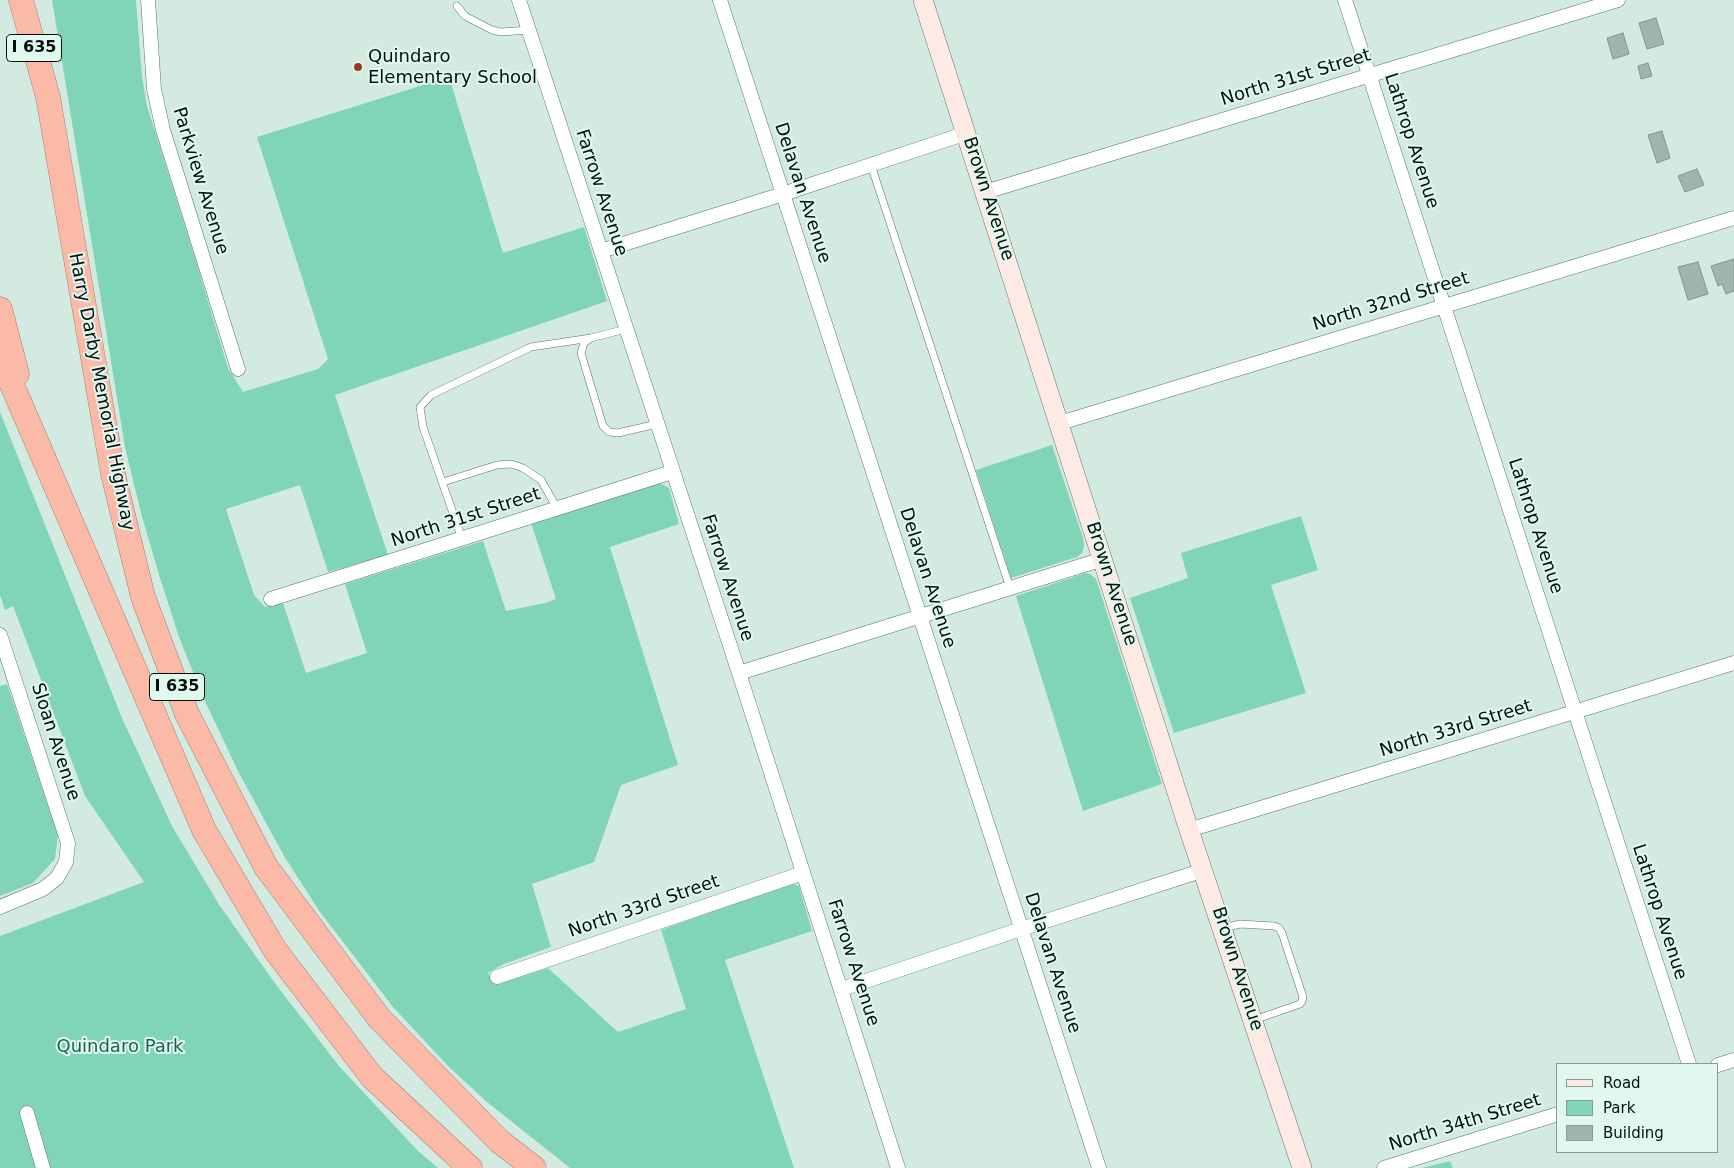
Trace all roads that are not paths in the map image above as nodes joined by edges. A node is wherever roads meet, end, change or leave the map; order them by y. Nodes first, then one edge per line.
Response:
1 (21, 0) edge
2 (36, 0) edge
3 (148, 0) edge
4 (519, 0) edge
5 (720, 0) edge
6 (1345, 0) edge
7 (1618, 0) edge
8 (927, 1) edge
9 (457, 6) dead end
10 (529, 30) junction
11 (1370, 75) junction
12 (48, 97) junction
13 (967, 133) junction
14 (871, 165) junction
15 (985, 192) junction
16 (783, 194) junction
17 (1734, 218) edge
18 (600, 251) junction
19 (1444, 305) junction
20 (0, 309) edge
21 (626, 330) junction
22 (591, 338) junction
23 (0, 357) edge
24 (238, 369) dead end
25 (1060, 423) junction
26 (657, 424) junction
27 (33, 434) junction
28 (672, 472) junction
29 (443, 482) junction
30 (557, 508) junction
31 (462, 538) junction
32 (1103, 559) junction
33 (1010, 588) junction
34 (271, 599) dead end
35 (920, 616) junction
36 (0, 635) edge
37 (1734, 663) edge
38 (6, 670) edge
39 (739, 673) junction
40 (1575, 713) junction
41 (1190, 830) junction
42 (1204, 870) junction
43 (804, 873) junction
44 (0, 907) edge
45 (1223, 928) junction
46 (1022, 929) junction
47 (497, 978) dead end
48 (842, 989) junction
49 (1253, 1020) junction
50 (1734, 1060) edge
51 (1689, 1063) edge
52 (1719, 1065) edge
53 (28, 1113) dead end
54 (1556, 1115) edge
55 (44, 1168) edge
56 (470, 1168) edge
57 (534, 1168) edge
58 (898, 1168) edge
59 (1099, 1168) edge
60 (1302, 1168) edge
61 (1384, 1168) edge

1 - 12 highway, Harry Darby Memorial Highway / I 635
2 - 12 highway
3 - 24 street, Parkview Avenue
4 - 10 street, Farrow Avenue
5 - 16 street, Delavan Avenue
6 - 11 street, Lathrop Avenue
7 - 11 street, North 31st Street
8 - 13 main road, Brown Avenue
9 - 10 lane
10 - 18 street, Farrow Avenue
11 - 15 street, North 31st Street
11 - 19 street, Lathrop Avenue
12 - 57 highway, Harry Darby Memorial Highway / I 635
13 - 14 street
13 - 15 main road, Brown Avenue
14 - 16 street
14 - 33 lane
15 - 25 main road, Brown Avenue
16 - 18 street
16 - 35 street, Delavan Avenue
17 - 19 street, North 32nd Street
18 - 21 street, Farrow Avenue
19 - 25 street, North 32nd Street
19 - 40 street, Lathrop Avenue
20 - 27 highway
21 - 22 lane
21 - 26 street, Farrow Avenue
22 - 26 lane
22 - 29 lane
23 - 27 highway, I 635
25 - 32 main road, Brown Avenue
26 - 28 street, Farrow Avenue
27 - 56 highway, I 635
28 - 30 street, North 31st Street
28 - 39 street, Farrow Avenue
29 - 30 lane
29 - 31 lane
30 - 31 street, North 31st Street
31 - 34 street, North 31st Street
32 - 33 street
32 - 41 main road, Brown Avenue
33 - 35 street
35 - 39 street
35 - 46 street, Delavan Avenue
36 - 38 street, Sloan Avenue
37 - 40 street, North 33rd Street
38 - 44 street, Sloan Avenue
39 - 43 street, Farrow Avenue
40 - 41 street, North 33rd Street
40 - 51 street, Lathrop Avenue
41 - 42 main road, Brown Avenue
42 - 45 main road, Brown Avenue
42 - 46 street
43 - 47 street, North 33rd Street
43 - 48 street, Farrow Avenue
45 - 49 main road, Brown Avenue
45 - 49 lane
46 - 48 street
46 - 59 street, Delavan Avenue
48 - 58 street, Farrow Avenue
49 - 60 main road, Brown Avenue
50 - 52 street
53 - 55 street
54 - 61 street, North 34th Street

